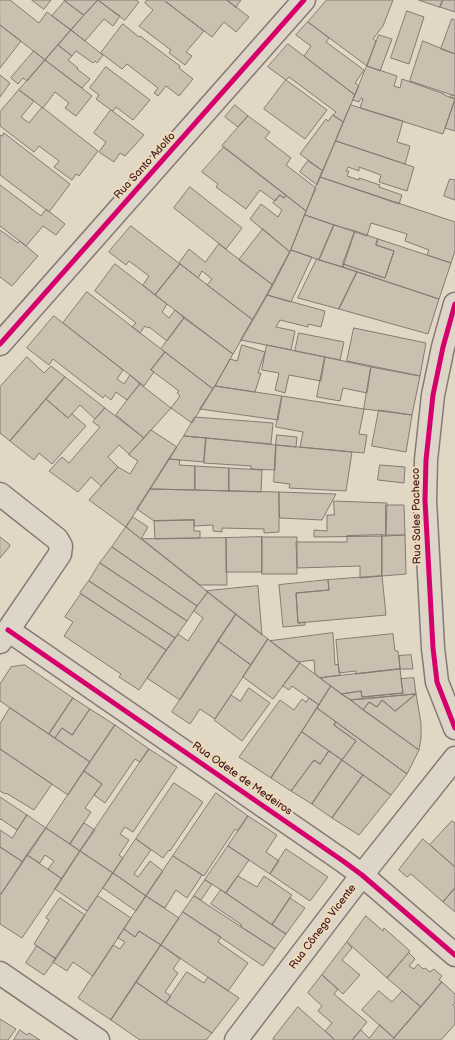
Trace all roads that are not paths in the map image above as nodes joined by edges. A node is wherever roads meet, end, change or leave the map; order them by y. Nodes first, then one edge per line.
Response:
1 (304, 0) edge
2 (455, 304) edge
3 (0, 344) edge
4 (0, 494) edge
5 (4, 636) edge
6 (455, 728) edge
7 (455, 758) edge
8 (362, 875) junction
9 (455, 955) edge
10 (0, 973) edge
11 (98, 1040) edge
12 (236, 1040) edge

1 - 3 street, Rua Santo Adolfo
2 - 6 street, Rua Sales Pacheco
4 - 5 street
5 - 8 street, Rua Odete de Medeiros
7 - 8 street, Rua Cônego Vicente
8 - 9 street, Rua Odete de Medeiros
8 - 12 street, Rua Cônego Vicente
10 - 11 street

